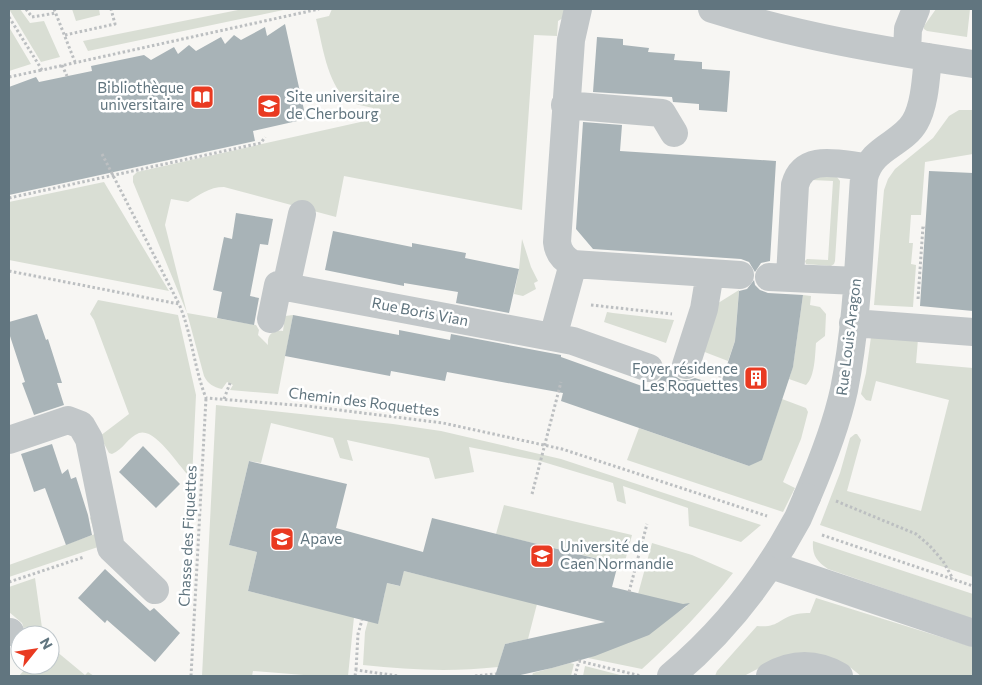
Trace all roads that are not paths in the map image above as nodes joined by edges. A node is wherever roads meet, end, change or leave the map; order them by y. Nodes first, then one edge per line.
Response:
1 (578, 9) edge
2 (916, 9) edge
3 (721, 10) edge
4 (917, 55) junction
5 (973, 64) edge
6 (566, 106) junction
7 (674, 133) dead end
8 (866, 167) junction
9 (302, 214) dead end
10 (573, 264) junction
11 (710, 273) junction
12 (740, 275) dead end
13 (857, 281) junction
14 (286, 287) junction
15 (271, 320) dead end
16 (852, 323) junction
17 (973, 332) edge
18 (553, 337) junction
19 (686, 365) dead end
20 (649, 368) dead end
21 (9, 440) edge
22 (776, 556) junction
23 (155, 590) dead end
24 (973, 634) edge
25 (670, 676) edge
26 (770, 676) edge
27 (839, 676) edge

1 - 6 street
2 - 4 street
3 - 4 street
4 - 5 street
4 - 8 street
6 - 7 street
6 - 10 street
8 - 13 street, Rue Louis Aragon
8 - 13 street
9 - 14 street
10 - 11 street
10 - 18 street
11 - 12 street
11 - 19 street
13 - 16 street, Rue Louis Aragon
14 - 15 street
14 - 18 street, Rue Boris Vian
16 - 17 street
16 - 22 street, Rue Louis Aragon, bridge
18 - 20 street, Rue Boris Vian
21 - 23 street
22 - 24 street
22 - 25 street, Rue Louis Aragon
26 - 27 street

